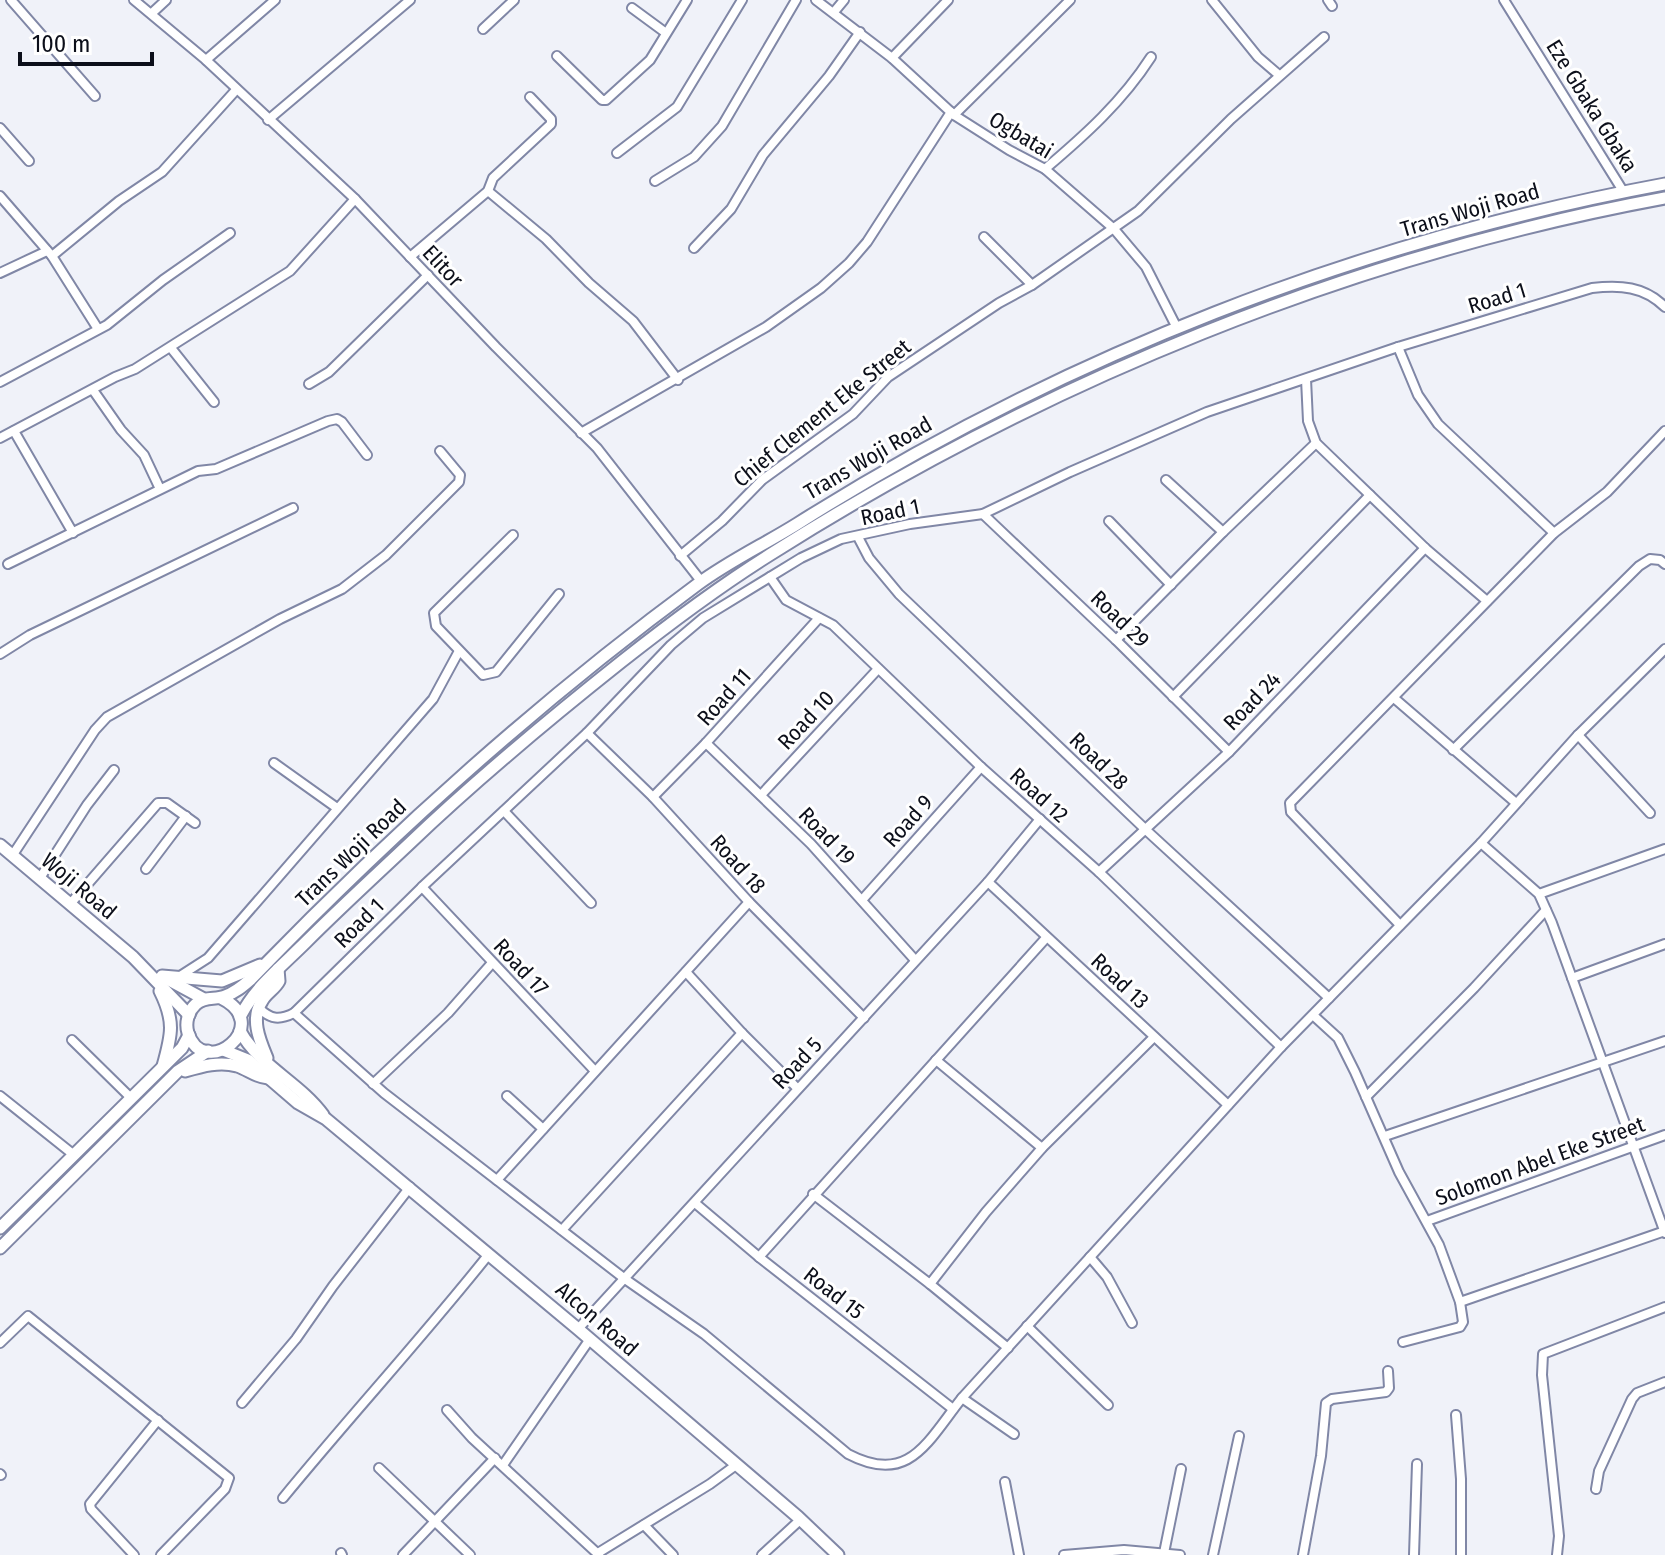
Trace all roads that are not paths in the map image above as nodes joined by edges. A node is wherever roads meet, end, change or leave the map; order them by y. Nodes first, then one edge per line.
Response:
1 (11, 0) edge
2 (134, 0) edge
3 (166, 0) edge
4 (275, 0) edge
5 (410, 0) edge
6 (514, 0) edge
7 (687, 0) edge
8 (742, 0) edge
9 (796, 0) edge
10 (816, 0) edge
11 (844, 0) edge
12 (948, 0) edge
13 (1070, 0) edge
14 (1212, 0) edge
15 (1504, 0) edge
16 (632, 8) dead end
17 (834, 12) junction
18 (152, 13) junction
19 (483, 29) dead end
20 (860, 32) junction
21 (666, 33) junction
22 (1324, 37) dead end
23 (557, 56) dead end
24 (1151, 57) dead end
25 (892, 58) junction
26 (206, 60) junction
27 (1279, 75) junction
28 (236, 90) junction
29 (95, 96) dead end
30 (530, 97) dead end
31 (952, 114) junction
32 (268, 120) junction
33 (0, 128) edge
34 (617, 153) dead end
35 (29, 161) dead end
36 (1045, 169) junction
37 (655, 181) dead end
38 (1665, 184) edge
39 (488, 191) junction
40 (1623, 191) junction
41 (0, 196) edge
42 (1665, 198) edge
43 (355, 199) junction
44 (1114, 229) junction
45 (230, 233) dead end
46 (1445, 236) junction
47 (984, 237) dead end
48 (694, 248) dead end
49 (1449, 250) junction
50 (49, 253) junction
51 (410, 257) junction
52 (1362, 261) junction
53 (0, 273) edge
54 (428, 275) junction
55 (1365, 275) junction
56 (1032, 285) junction
57 (1665, 307) edge
58 (1177, 328) junction
59 (98, 329) junction
60 (1398, 347) junction
61 (171, 348) junction
62 (1306, 379) junction
63 (678, 380) junction
64 (0, 382) edge
65 (309, 384) dead end
66 (93, 390) junction
67 (214, 402) dead end
68 (14, 431) junction
69 (1665, 431) edge
70 (581, 433) junction
71 (0, 438) edge
72 (1316, 443) junction
73 (440, 451) dead end
74 (367, 455) dead end
75 (1166, 480) dead end
76 (160, 489) junction
77 (1370, 495) junction
78 (293, 508) dead end
79 (983, 514) junction
80 (1109, 521) dead end
81 (1223, 532) junction
82 (73, 533) junction
83 (1554, 533) junction
84 (513, 535) dead end
85 (858, 537) junction
86 (1425, 548) junction
87 (680, 556) junction
88 (8, 564) dead end
89 (1665, 564) edge
90 (770, 577) junction
91 (701, 581) junction
92 (1171, 585) junction
93 (559, 594) dead end
94 (1487, 601) junction
95 (819, 618) junction
96 (1116, 640) junction
97 (1665, 649) edge
98 (459, 651) junction
99 (0, 654) edge
100 (878, 669) junction
101 (1173, 697) junction
102 (1394, 698) junction
103 (587, 733) junction
104 (1578, 735) junction
105 (706, 743) junction
106 (1453, 750) junction
107 (1229, 752) junction
108 (274, 763) dead end
109 (981, 767) junction
110 (114, 770) dead end
111 (761, 795) junction
112 (653, 797) junction
113 (1516, 803) junction
114 (337, 808) junction
115 (504, 811) junction
116 (1650, 813) dead end
117 (186, 816) junction
118 (1040, 819) junction
119 (195, 823) dead end
120 (1146, 830) junction
121 (1481, 843) junction
122 (0, 845) edge
123 (1665, 849) edge
124 (12, 856) junction
125 (146, 869) dead end
126 (1099, 872) junction
127 (40, 878) junction
128 (988, 882) junction
129 (422, 887) junction
130 (1539, 894) junction
131 (862, 900) junction
132 (749, 902) junction
133 (71, 903) junction
134 (591, 903) dead end
135 (1546, 910) junction
136 (1400, 925) junction
137 (1046, 938) junction
138 (1665, 944) edge
139 (915, 960) junction
140 (492, 963) junction
141 (273, 966) junction
142 (686, 972) junction
143 (158, 978) junction
144 (177, 978) junction
145 (1572, 978) junction
146 (221, 998) junction
147 (1329, 998) junction
148 (204, 999) junction
149 (259, 1008) junction
150 (294, 1013) junction
151 (189, 1015) junction
152 (1314, 1016) junction
153 (240, 1017) junction
154 (864, 1018) junction
155 (240, 1031) junction
156 (742, 1033) junction
157 (189, 1035) junction
158 (1154, 1037) junction
159 (72, 1040) dead end
160 (1665, 1041) edge
161 (1281, 1047) junction
162 (223, 1050) junction
163 (208, 1051) junction
164 (936, 1060) junction
165 (268, 1063) junction
166 (1603, 1064) junction
167 (163, 1066) junction
168 (595, 1071) junction
169 (176, 1073) junction
170 (269, 1078) junction
171 (373, 1084) junction
172 (797, 1088) junction
173 (0, 1096) edge
174 (507, 1096) dead end
175 (1366, 1097) junction
176 (131, 1098) junction
177 (1228, 1105) junction
178 (326, 1119) junction
179 (543, 1129) junction
180 (1665, 1135) edge
181 (1385, 1136) junction
182 (1632, 1147) junction
183 (1042, 1148) junction
184 (74, 1155) junction
185 (497, 1180) junction
186 (410, 1187) junction
187 (813, 1194) junction
188 (695, 1203) junction
189 (1427, 1221) junction
190 (0, 1228) edge
191 (562, 1230) junction
192 (1665, 1232) edge
193 (0, 1248) edge
194 (489, 1254) junction
195 (759, 1257) junction
196 (1090, 1257) junction
197 (625, 1279) junction
198 (930, 1284) junction
199 (1460, 1302) junction
200 (1665, 1307) edge
201 (1132, 1323) dead end
202 (1027, 1326) junction
203 (578, 1329) junction
204 (590, 1339) junction
205 (1403, 1342) dead end
206 (0, 1343) edge
207 (1008, 1348) junction
208 (1388, 1371) dead end
209 (1665, 1382) edge
210 (962, 1398) junction
211 (242, 1403) dead end
212 (1108, 1405) dead end
213 (953, 1409) junction
214 (447, 1410) dead end
215 (1456, 1415) dead end
216 (158, 1420) junction
217 (1014, 1434) dead end
218 (1239, 1436) dead end
219 (495, 1458) junction
220 (1417, 1464) dead end
221 (503, 1465) junction
222 (736, 1465) junction
223 (379, 1468) dead end
224 (1181, 1469) dead end
225 (1005, 1482) dead end
226 (1596, 1489) dead end
227 (283, 1498) dead end
228 (800, 1520) junction
229 (436, 1522) junction
230 (644, 1525) junction
231 (1124, 1552) edge
232 (1164, 1553) junction
233 (598, 1554) edge
234 (134, 1555) edge
235 (161, 1555) edge
236 (403, 1555) edge
237 (470, 1555) edge
238 (673, 1555) edge
239 (762, 1555) edge
240 (838, 1555) edge
241 (1019, 1555) edge
242 (1064, 1555) edge
243 (1180, 1555) edge
244 (1213, 1555) edge
245 (1303, 1555) edge
246 (1414, 1555) edge
247 (1461, 1555) edge
248 (1557, 1555) edge

1 - 29 street
2 - 18 street, Elitor
3 - 18 street
4 - 26 street
5 - 32 street
6 - 19 street
7 - 21 street
8 - 34 street
9 - 37 street
10 - 17 street, Ogbatai
11 - 17 street
12 - 25 street
13 - 31 street
14 - 27 street
15 - 40 street, Eze Gbaka Gbaka
16 - 21 street
17 - 20 street, Ogbatai
18 - 26 street, Elitor
20 - 25 street, Ogbatai
20 - 48 street
21 - 23 street
22 - 27 street, Chief Clement Eke Street
24 - 36 street
25 - 31 street, Ogbatai
26 - 28 street, Elitor
27 - 44 street, Chief Clement Eke Street
28 - 32 street, Elitor
28 - 50 street
30 - 39 street
31 - 36 street, Ogbatai
31 - 63 street
32 - 43 street, Elitor
33 - 35 street
36 - 44 street, Ogbatai
38 - 40 main road, Trans Woji Road
39 - 51 street
39 - 63 street
40 - 46 main road, Trans Woji Road
41 - 50 street
42 - 49 main road, Trans Woji Road
43 - 51 street, Elitor
43 - 61 street
44 - 56 street, Chief Clement Eke Street
44 - 58 street, Ogbatai
45 - 59 street
46 - 49 main road
46 - 52 main road, Trans Woji Road
47 - 56 street
49 - 55 main road, Trans Woji Road
50 - 53 street
50 - 59 street
51 - 54 street, Elitor
52 - 55 main road
52 - 58 main road, Trans Woji Road
54 - 65 street
54 - 70 street, Elitor
55 - 141 main road, Trans Woji Road
56 - 87 street, Chief Clement Eke Street
57 - 60 street, Road 1
58 - 91 main road, Trans Woji Road
59 - 64 street
60 - 62 street, Road 1
60 - 83 street
61 - 66 street
61 - 67 street
62 - 72 street
62 - 79 street, Road 1
63 - 70 street
66 - 68 street
66 - 76 street
68 - 71 street
68 - 82 street
69 - 83 street
70 - 87 street, Elitor
72 - 77 street
72 - 81 street
73 - 124 street
74 - 76 street
75 - 81 street
76 - 82 street
77 - 86 street
77 - 101 street
78 - 99 street
79 - 85 street, Road 1
79 - 96 street, Road 29
80 - 92 street
81 - 92 street
82 - 88 street
83 - 94 street
84 - 98 street
85 - 90 street, Road 1
85 - 120 street, Road 28
86 - 94 street
86 - 107 street, Road 24
87 - 91 street, Elitor
89 - 106 street
90 - 95 street, Road 12
90 - 103 street, Road 1
91 - 141 main road, Trans Woji Road
92 - 96 street
93 - 98 street
94 - 102 street
95 - 100 street, Road 12
95 - 105 street, Road 11
96 - 101 street, Road 29
97 - 104 street
98 - 114 street
100 - 109 street, Road 12
100 - 111 street, Road 10
101 - 107 street, Road 29
102 - 106 street
102 - 136 street
103 - 112 street, Road 18
103 - 115 street, Road 1
104 - 113 street
104 - 116 street
105 - 111 street, Road 19
105 - 112 street, Road 11
106 - 113 street
107 - 120 street, Road 24
108 - 114 street
109 - 118 street, Road 12
109 - 131 street, Road 9
110 - 127 street
111 - 131 street, Road 19
112 - 132 street, Road 18
113 - 121 street
114 - 144 street
115 - 129 street, Road 1
115 - 134 street
117 - 119 street
117 - 125 street
117 - 133 street
118 - 126 street, Road 12
118 - 128 street, Road 5
120 - 126 street, Road 24
120 - 147 street, Road 28
121 - 130 street
121 - 136 street
122 - 124 main road, Woji Road
123 - 130 street
124 - 127 main road, Woji Road
126 - 161 street, Road 12
127 - 133 main road, Woji Road
128 - 137 street, Road 13
128 - 139 street, Road 5
129 - 140 street, Road 17
129 - 150 street, Road 1
130 - 135 street
131 - 139 street, Road 19
132 - 142 street
132 - 154 street, Road 18
133 - 143 main road, Woji Road
135 - 145 street
135 - 175 street
136 - 147 street
137 - 158 street, Road 13
137 - 164 street
138 - 145 street
139 - 154 street, Road 5
140 - 168 street, Road 17
140 - 171 street
141 - 144 main road
141 - 146 main road, Trans Woji Road
141 - 149 main road
141 - 153 main road, Trans Woji Road
142 - 156 street
142 - 168 street
143 - 144 main road
143 - 148 main road
143 - 151 main road, Woji Road
143 - 167 main road
145 - 166 street
146 - 148 main road
146 - 153 main road
147 - 152 street
148 - 151 main road
149 - 150 street
149 - 165 main road
150 - 171 street
151 - 157 main road
152 - 161 street
152 - 175 street
153 - 155 main road
154 - 172 street, Road 5
155 - 162 main road
155 - 165 main road
156 - 172 street
156 - 191 street
157 - 163 main road
157 - 167 main road
158 - 177 street, Road 13
158 - 183 street
159 - 176 street
160 - 166 street
161 - 177 street
162 - 163 main road
162 - 170 main road
163 - 169 main road
164 - 183 street
164 - 187 street
165 - 178 main road
166 - 181 street
166 - 182 street
167 - 176 main road
168 - 179 street
169 - 170 main road
169 - 193 main road
170 - 178 main road
171 - 185 street
172 - 188 street, Road 5
173 - 184 street
174 - 179 street
175 - 181 street
176 - 184 main road
177 - 196 street
178 - 186 main road, Alcon Road
179 - 185 street
180 - 182 street, Solomon Abel Eke Street
181 - 189 street
182 - 189 street, Solomon Abel Eke Street
182 - 192 street
183 - 198 street
184 - 190 main road
185 - 191 street
186 - 194 main road, Alcon Road
186 - 211 street
187 - 195 street
187 - 198 street
188 - 195 street, Road 15
188 - 197 street, Road 5
189 - 199 street
191 - 197 street
192 - 199 street
194 - 203 main road, Alcon Road
194 - 227 street
195 - 213 street, Road 15
196 - 201 street
196 - 202 street
197 - 203 street, Road 5
197 - 213 street
198 - 207 street
199 - 205 street
200 - 248 street
202 - 207 street
202 - 212 street
203 - 204 main road, Alcon Road
204 - 221 street
204 - 222 main road, Alcon Road
206 - 216 street
207 - 210 street
208 - 245 street
209 - 226 street
210 - 213 street
210 - 217 street
214 - 219 street
215 - 247 street
216 - 234 street
216 - 235 street
218 - 244 street
219 - 221 street
219 - 229 street
220 - 246 street
221 - 233 street
222 - 228 main road, Alcon Road
222 - 230 street
223 - 229 street
224 - 232 street
225 - 241 street
228 - 239 street
228 - 240 main road, Alcon Road
229 - 236 street
229 - 237 street
230 - 233 street
230 - 238 street
231 - 232 street
231 - 242 street
232 - 243 street

